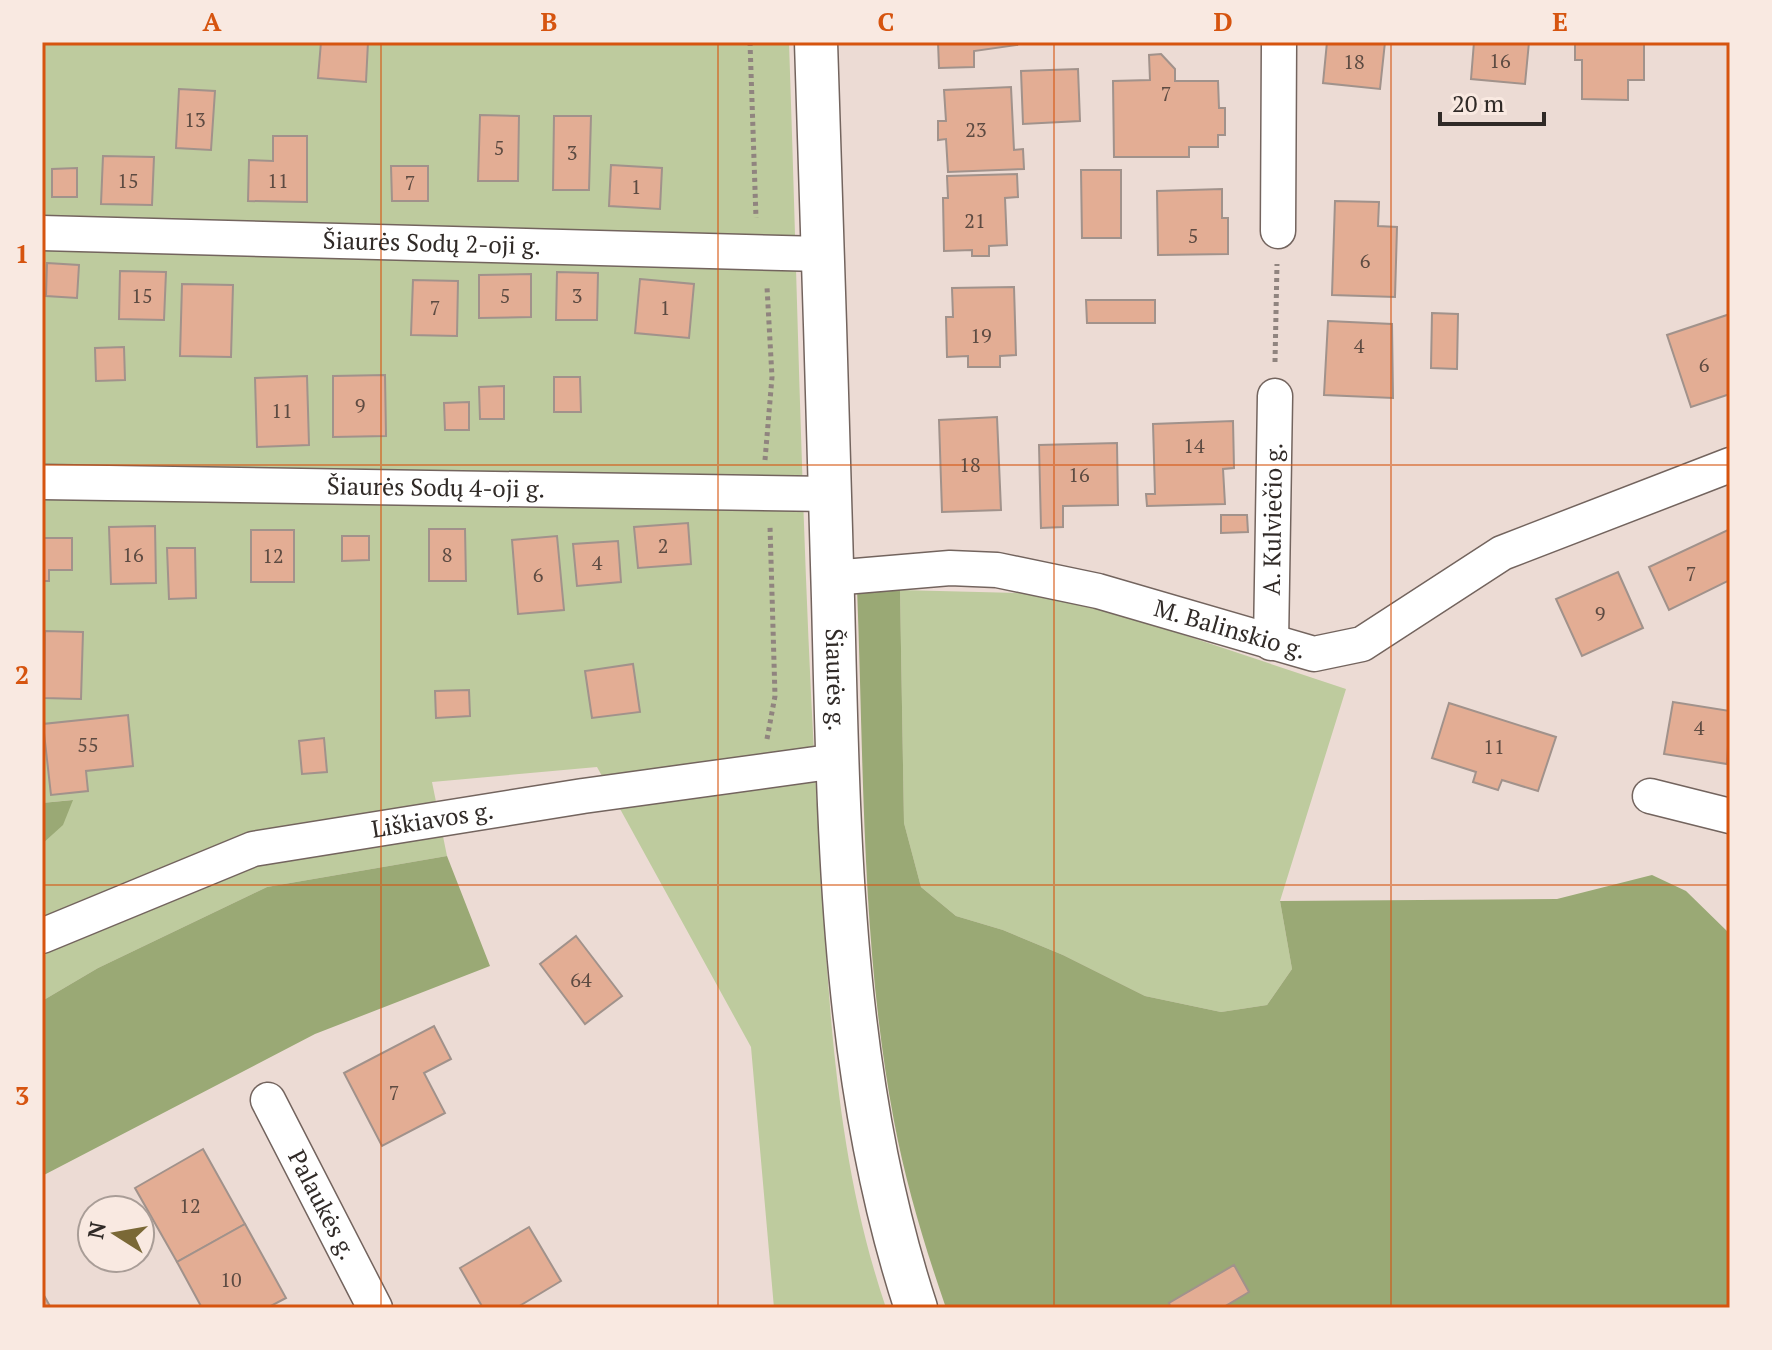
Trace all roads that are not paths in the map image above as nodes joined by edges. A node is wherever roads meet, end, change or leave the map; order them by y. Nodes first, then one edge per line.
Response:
1 (816, 42) edge
2 (1279, 42) edge
3 (1278, 231) road end
4 (42, 233) edge
5 (822, 254) junction
6 (1275, 396) road end
7 (1730, 465) edge
8 (42, 482) edge
9 (829, 494) junction
10 (832, 578) junction
11 (1271, 643) junction
12 (837, 761) junction
13 (1650, 796) dead end
14 (1730, 816) edge
15 (42, 936) edge
16 (268, 1100) dead end
17 (375, 1308) edge
18 (916, 1308) edge

1 - 5 main road, Šiaurės g.
2 - 3 street
4 - 5 street, Šiaurės Sodų 2-oji g.
5 - 9 main road, Šiaurės g.
6 - 11 street, A. Kulviečio g.
7 - 11 street, M. Balinskio g.
8 - 9 street, Šiaurės Sodų 4-oji g.
9 - 10 main road, Šiaurės g.
10 - 11 street, M. Balinskio g.
10 - 12 main road, Šiaurės g.
12 - 15 street, Liškiavos g.
12 - 18 main road, Šiaurės g.
13 - 14 street
16 - 17 street, Palaukės g.

